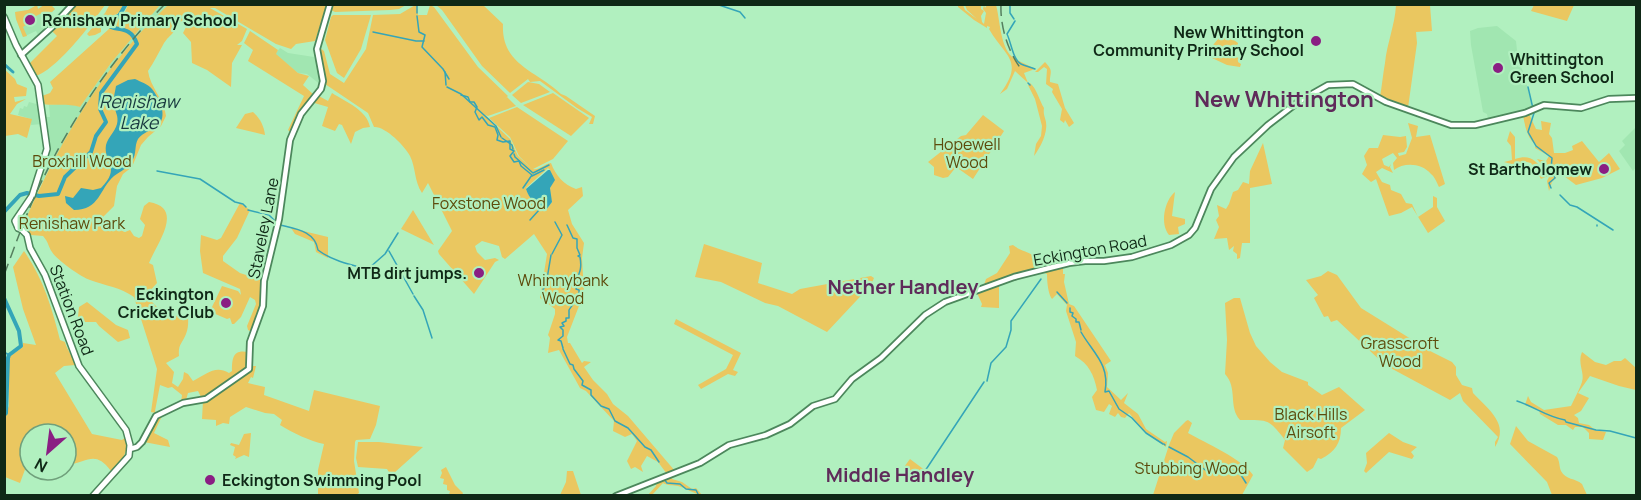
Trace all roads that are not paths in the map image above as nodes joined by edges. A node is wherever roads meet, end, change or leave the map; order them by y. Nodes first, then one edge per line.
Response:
1 (73, 4) edge
2 (330, 4) edge
3 (4, 17) edge
4 (21, 55) junction
5 (1636, 98) edge
6 (130, 452) junction
7 (93, 495) edge
8 (616, 495) edge

1 - 4 main road
2 - 6 main road, Staveley Lane
3 - 4 main road, Station Road
4 - 6 main road, Station Road
5 - 8 main road, Eckington Road
6 - 7 main road

